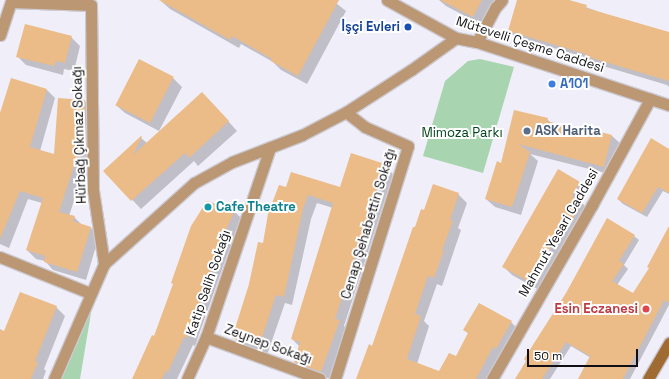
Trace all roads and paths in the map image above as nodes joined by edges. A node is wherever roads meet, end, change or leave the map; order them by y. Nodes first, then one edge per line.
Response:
1 (387, 0) edge
2 (502, 0) edge
3 (0, 35) edge
4 (456, 38) junction
5 (477, 42) junction
6 (650, 99) junction
7 (669, 105) edge
8 (346, 112) junction
9 (270, 148) junction
10 (0, 257) edge
11 (104, 264) junction
12 (90, 294) junction
13 (206, 337) junction
14 (669, 343) edge
15 (54, 379) edge
16 (188, 379) edge
17 (320, 379) edge
18 (335, 379) edge
19 (492, 379) edge
20 (648, 379) edge

1 - 4 street, Mütevelli Çeşme Caddesi
2 - 5 street
3 - 11 street, Hürbağ Çıkmaz Sokağı
4 - 5 street, Mütevelli Çeşme Caddesi
4 - 8 street
5 - 6 street, Mütevelli Çeşme Caddesi
6 - 7 street, Mütevelli Çeşme Caddesi
6 - 19 street, Mahmut Yesari Caddesi
8 - 9 street
8 - 18 street, Cenap Şehabettin Sokağı
9 - 11 street
9 - 13 street, Katip Salih Sokağı
10 - 12 street
11 - 12 street
12 - 15 street
13 - 16 street, Katip Salih Sokağı
13 - 17 street, Zeynep Sokağı
14 - 20 main road

